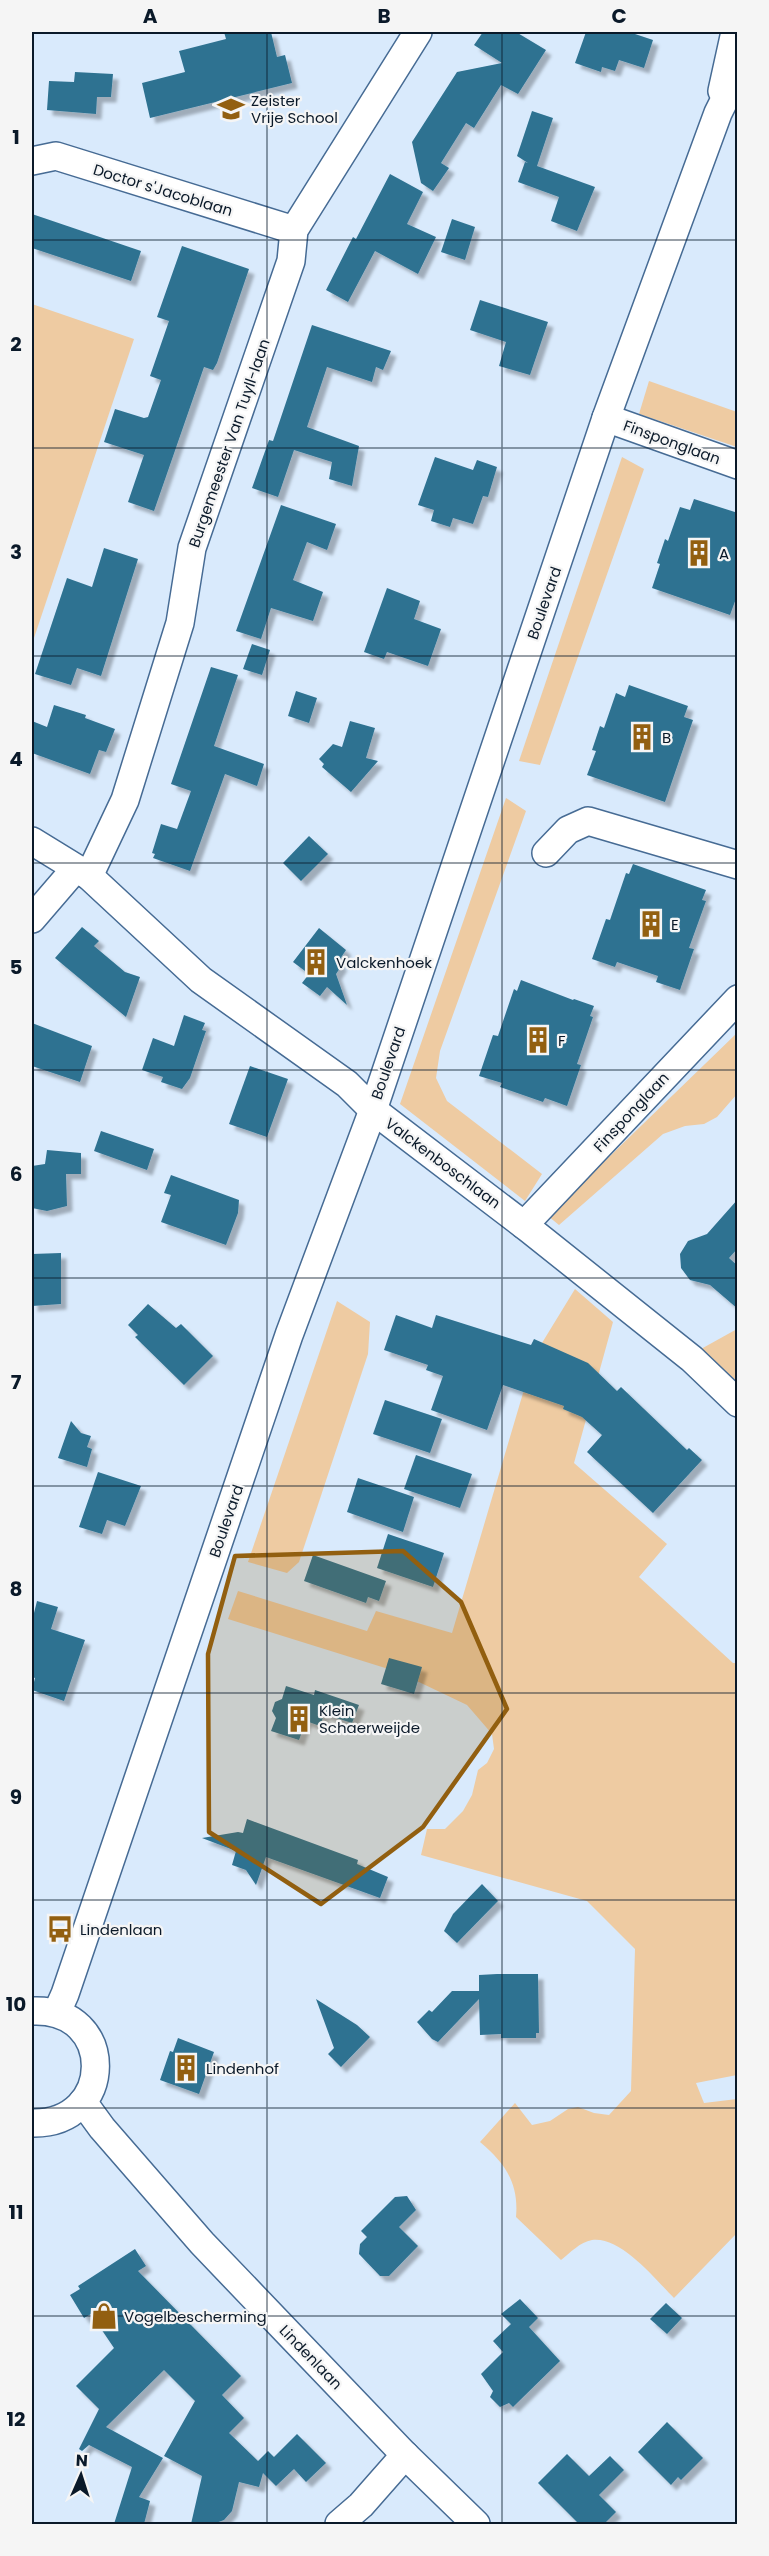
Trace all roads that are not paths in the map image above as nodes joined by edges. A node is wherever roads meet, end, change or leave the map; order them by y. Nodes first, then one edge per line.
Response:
1 (418, 32) edge
2 (735, 32) edge
3 (738, 73) edge
4 (718, 113) junction
5 (32, 161) edge
6 (294, 230) junction
7 (606, 418) junction
8 (738, 465) edge
9 (32, 841) edge
10 (546, 853) dead end
11 (738, 865) edge
12 (82, 873) junction
13 (32, 919) edge
14 (738, 999) edge
15 (373, 1110) junction
16 (524, 1225) junction
17 (738, 1403) edge
18 (44, 2012) edge
19 (83, 2102) junction
20 (32, 2123) edge
21 (405, 2455) junction
22 (339, 2524) edge
23 (476, 2524) edge

1 - 6 street, Burgemeester Van Tuyll-laan
2 - 4 street, Boulevard
3 - 4 street, Boulevard
4 - 7 street, Boulevard
5 - 6 street, Doctor s'Jacoblaan
6 - 12 street, Burgemeester Van Tuyll-laan
7 - 8 street, Finsponglaan
7 - 15 street, Boulevard
9 - 12 street, Valckenboschlaan
10 - 11 street
12 - 13 street, Burgemeester Van Tuyll-laan
12 - 15 street, Valckenboschlaan
14 - 16 street, Finsponglaan
15 - 16 street, Valckenboschlaan
15 - 18 street, Boulevard
16 - 17 street, Valckenboschlaan
18 - 19 street
19 - 20 street
19 - 21 street, Lindenlaan
21 - 22 street
21 - 23 street, Lindenlaan

